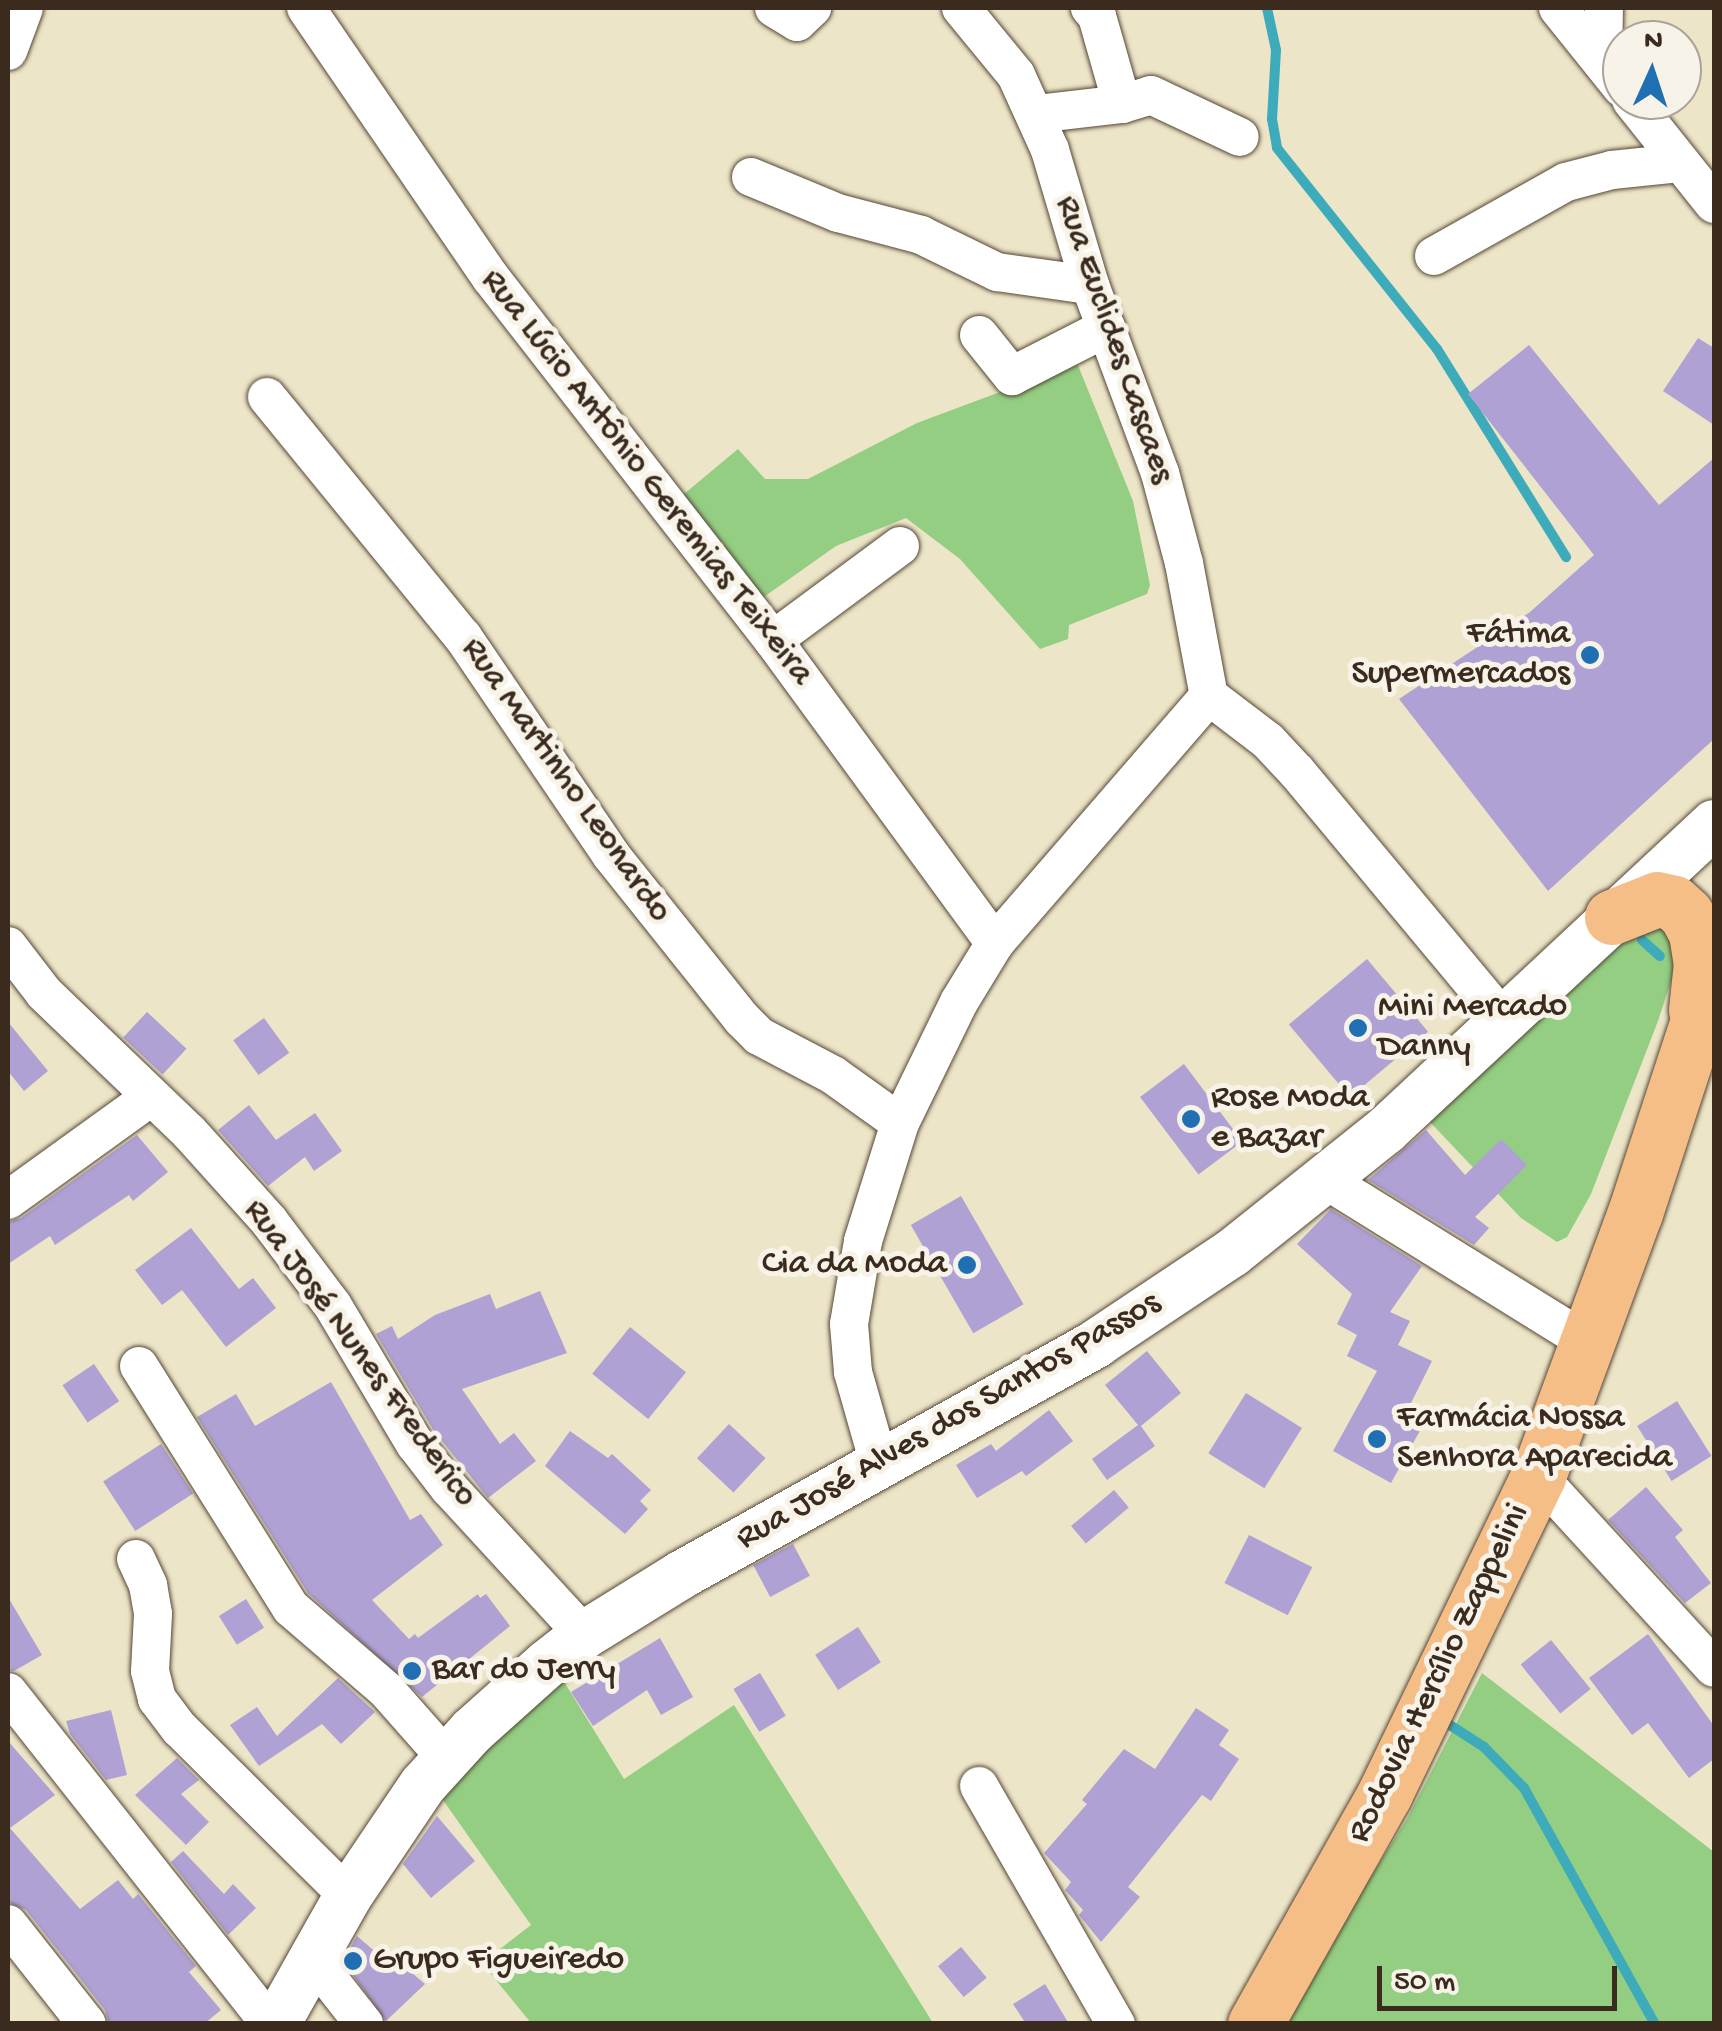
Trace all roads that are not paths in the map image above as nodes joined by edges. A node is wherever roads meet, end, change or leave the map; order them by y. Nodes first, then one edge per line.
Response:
1 (24, 8) edge
2 (306, 8) edge
3 (774, 8) edge
4 (812, 8) edge
5 (961, 8) edge
6 (1090, 8) edge
7 (1558, 8) edge
8 (8, 51) edge
9 (1602, 63) edge
10 (1122, 104) junction
11 (1036, 114) junction
12 (1647, 120) edge
13 (1240, 136) dead end
14 (1680, 163) junction
15 (751, 177) dead end
16 (1714, 204) edge
17 (1434, 256) dead end
18 (1090, 285) junction
19 (1106, 328) junction
20 (978, 335) dead end
21 (267, 397) dead end
22 (900, 546) dead end
23 (773, 640) junction
24 (1208, 696) junction
25 (1714, 824) edge
26 (1695, 851) edge
27 (1714, 904) edge
28 (1612, 917) junction
29 (994, 943) junction
30 (8, 946) edge
31 (1714, 971) edge
32 (1502, 1018) junction
33 (1692, 1037) junction
34 (151, 1097) junction
35 (900, 1123) junction
36 (1326, 1180) junction
37 (8, 1200) edge
38 (1588, 1343) junction
39 (139, 1366) dead end
40 (880, 1467) junction
41 (1538, 1476) junction
42 (136, 1559) dead end
43 (584, 1635) junction
44 (1714, 1668) edge
45 (8, 1692) edge
46 (446, 1758) junction
47 (979, 1786) dead end
48 (348, 1896) junction
49 (8, 1924) edge
50 (313, 1959) junction
51 (87, 2024) edge
52 (273, 2024) edge
53 (364, 2024) edge
54 (1116, 2024) edge
55 (1255, 2024) edge

1 - 8 street
2 - 23 street, Rua Lúcio Antônio Geremias Teixeira
3 - 4 street
5 - 11 street, Rua Euclides Cascaes
6 - 10 street
7 - 9 street
10 - 11 street
10 - 13 street
11 - 18 street, Rua Euclides Cascaes
12 - 14 street
14 - 16 street
14 - 17 street
15 - 18 street
18 - 19 street, Rua Euclides Cascaes
19 - 20 street
19 - 24 street, Rua Euclides Cascaes
21 - 35 street, Rua Martinho Leonardo
22 - 23 street
23 - 29 street, Rua Lúcio Antônio Geremias Teixeira
24 - 29 street
24 - 32 street
25 - 26 street, Rua José Alves dos Santos Passos
26 - 28 street, Rua José Alves dos Santos Passos
27 - 28 main road
28 - 32 street, Rua José Alves dos Santos Passos
28 - 33 main road
29 - 35 street
30 - 34 street, Rua José Nunes Frederico
31 - 33 main road, Rodovia Hercílio Zappelini
32 - 36 street, Rua José Alves dos Santos Passos
33 - 38 main road, Rodovia Hercílio Zappelini
34 - 37 street
34 - 43 street, Rua José Nunes Frederico
35 - 40 street
36 - 38 street
36 - 40 street, Rua José Alves dos Santos Passos
38 - 41 main road, Rodovia Hercílio Zappelini
39 - 46 street
40 - 43 street, Rua José Alves dos Santos Passos
41 - 44 street
41 - 55 main road, Rodovia Hercílio Zappelini
42 - 48 street
43 - 46 street, Rua José Alves dos Santos Passos
45 - 52 street
46 - 48 street, Rua José Alves dos Santos Passos
47 - 54 street
48 - 50 street, Rua José Alves dos Santos Passos
49 - 51 street
50 - 52 street, Rua José Alves dos Santos Passos
50 - 53 street

